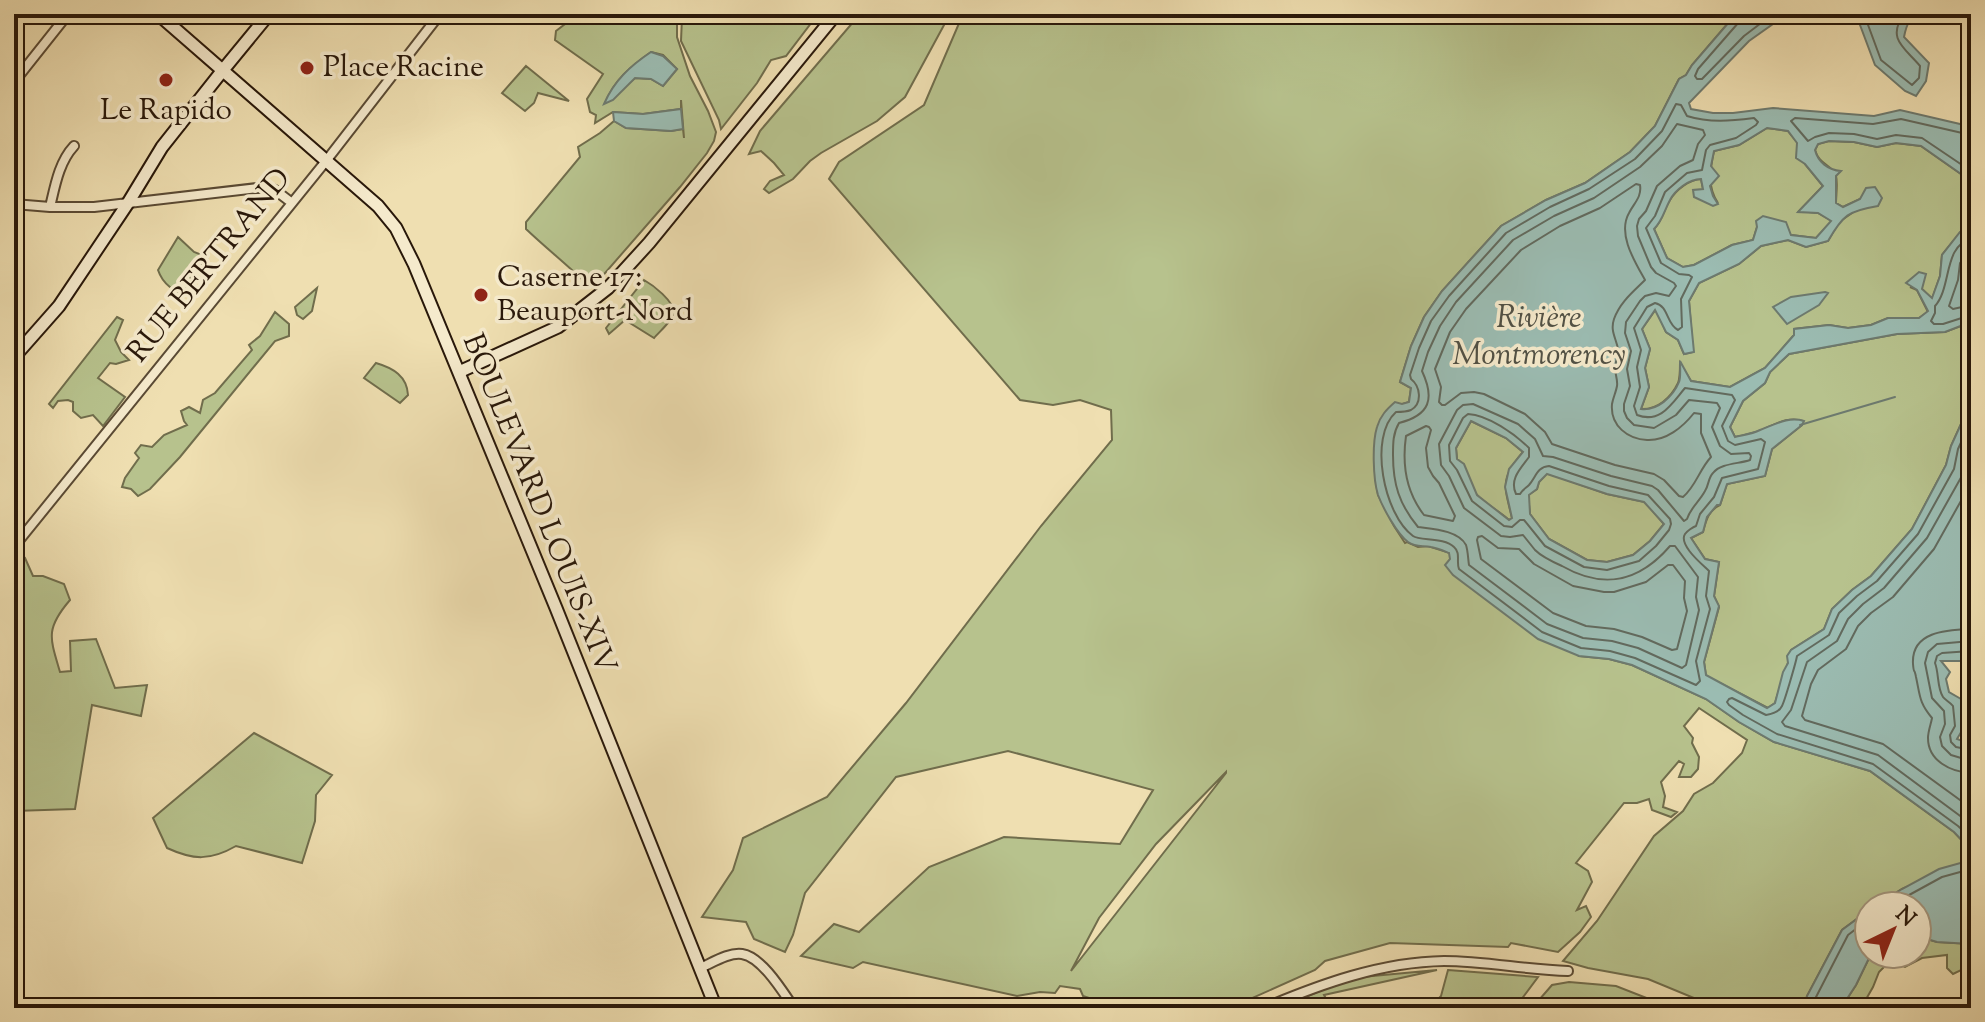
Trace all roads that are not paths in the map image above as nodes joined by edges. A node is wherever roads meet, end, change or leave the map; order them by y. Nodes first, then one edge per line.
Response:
1 (68, 14) edge
2 (158, 14) edge
3 (269, 14) edge
4 (440, 14) edge
5 (836, 14) edge
6 (223, 70) junction
7 (14, 82) edge
8 (74, 146) dead end
9 (326, 161) junction
10 (128, 203) junction
11 (292, 203) junction
12 (14, 204) edge
13 (50, 207) junction
14 (14, 357) edge
15 (459, 372) junction
16 (14, 544) edge
17 (700, 968) junction
18 (1568, 971) dead end
19 (14, 1000) edge
20 (28, 1007) edge
21 (716, 1008) edge
22 (794, 1008) edge
23 (1264, 1008) edge

1 - 7 street
2 - 6 main road, BOULEVARD LOUIS-XIV
3 - 6 main road
4 - 9 street, RUE BERTRAND
5 - 15 main road
6 - 9 main road, BOULEVARD LOUIS-XIV
6 - 10 main road
8 - 13 street
9 - 11 street, RUE BERTRAND
9 - 15 main road, BOULEVARD LOUIS-XIV
10 - 11 street
10 - 13 street
10 - 14 main road
11 - 16 street, RUE BERTRAND
12 - 13 street
15 - 17 main road, BOULEVARD LOUIS-XIV
17 - 21 main road, BOULEVARD LOUIS-XIV
17 - 22 street
18 - 23 street
19 - 20 street

